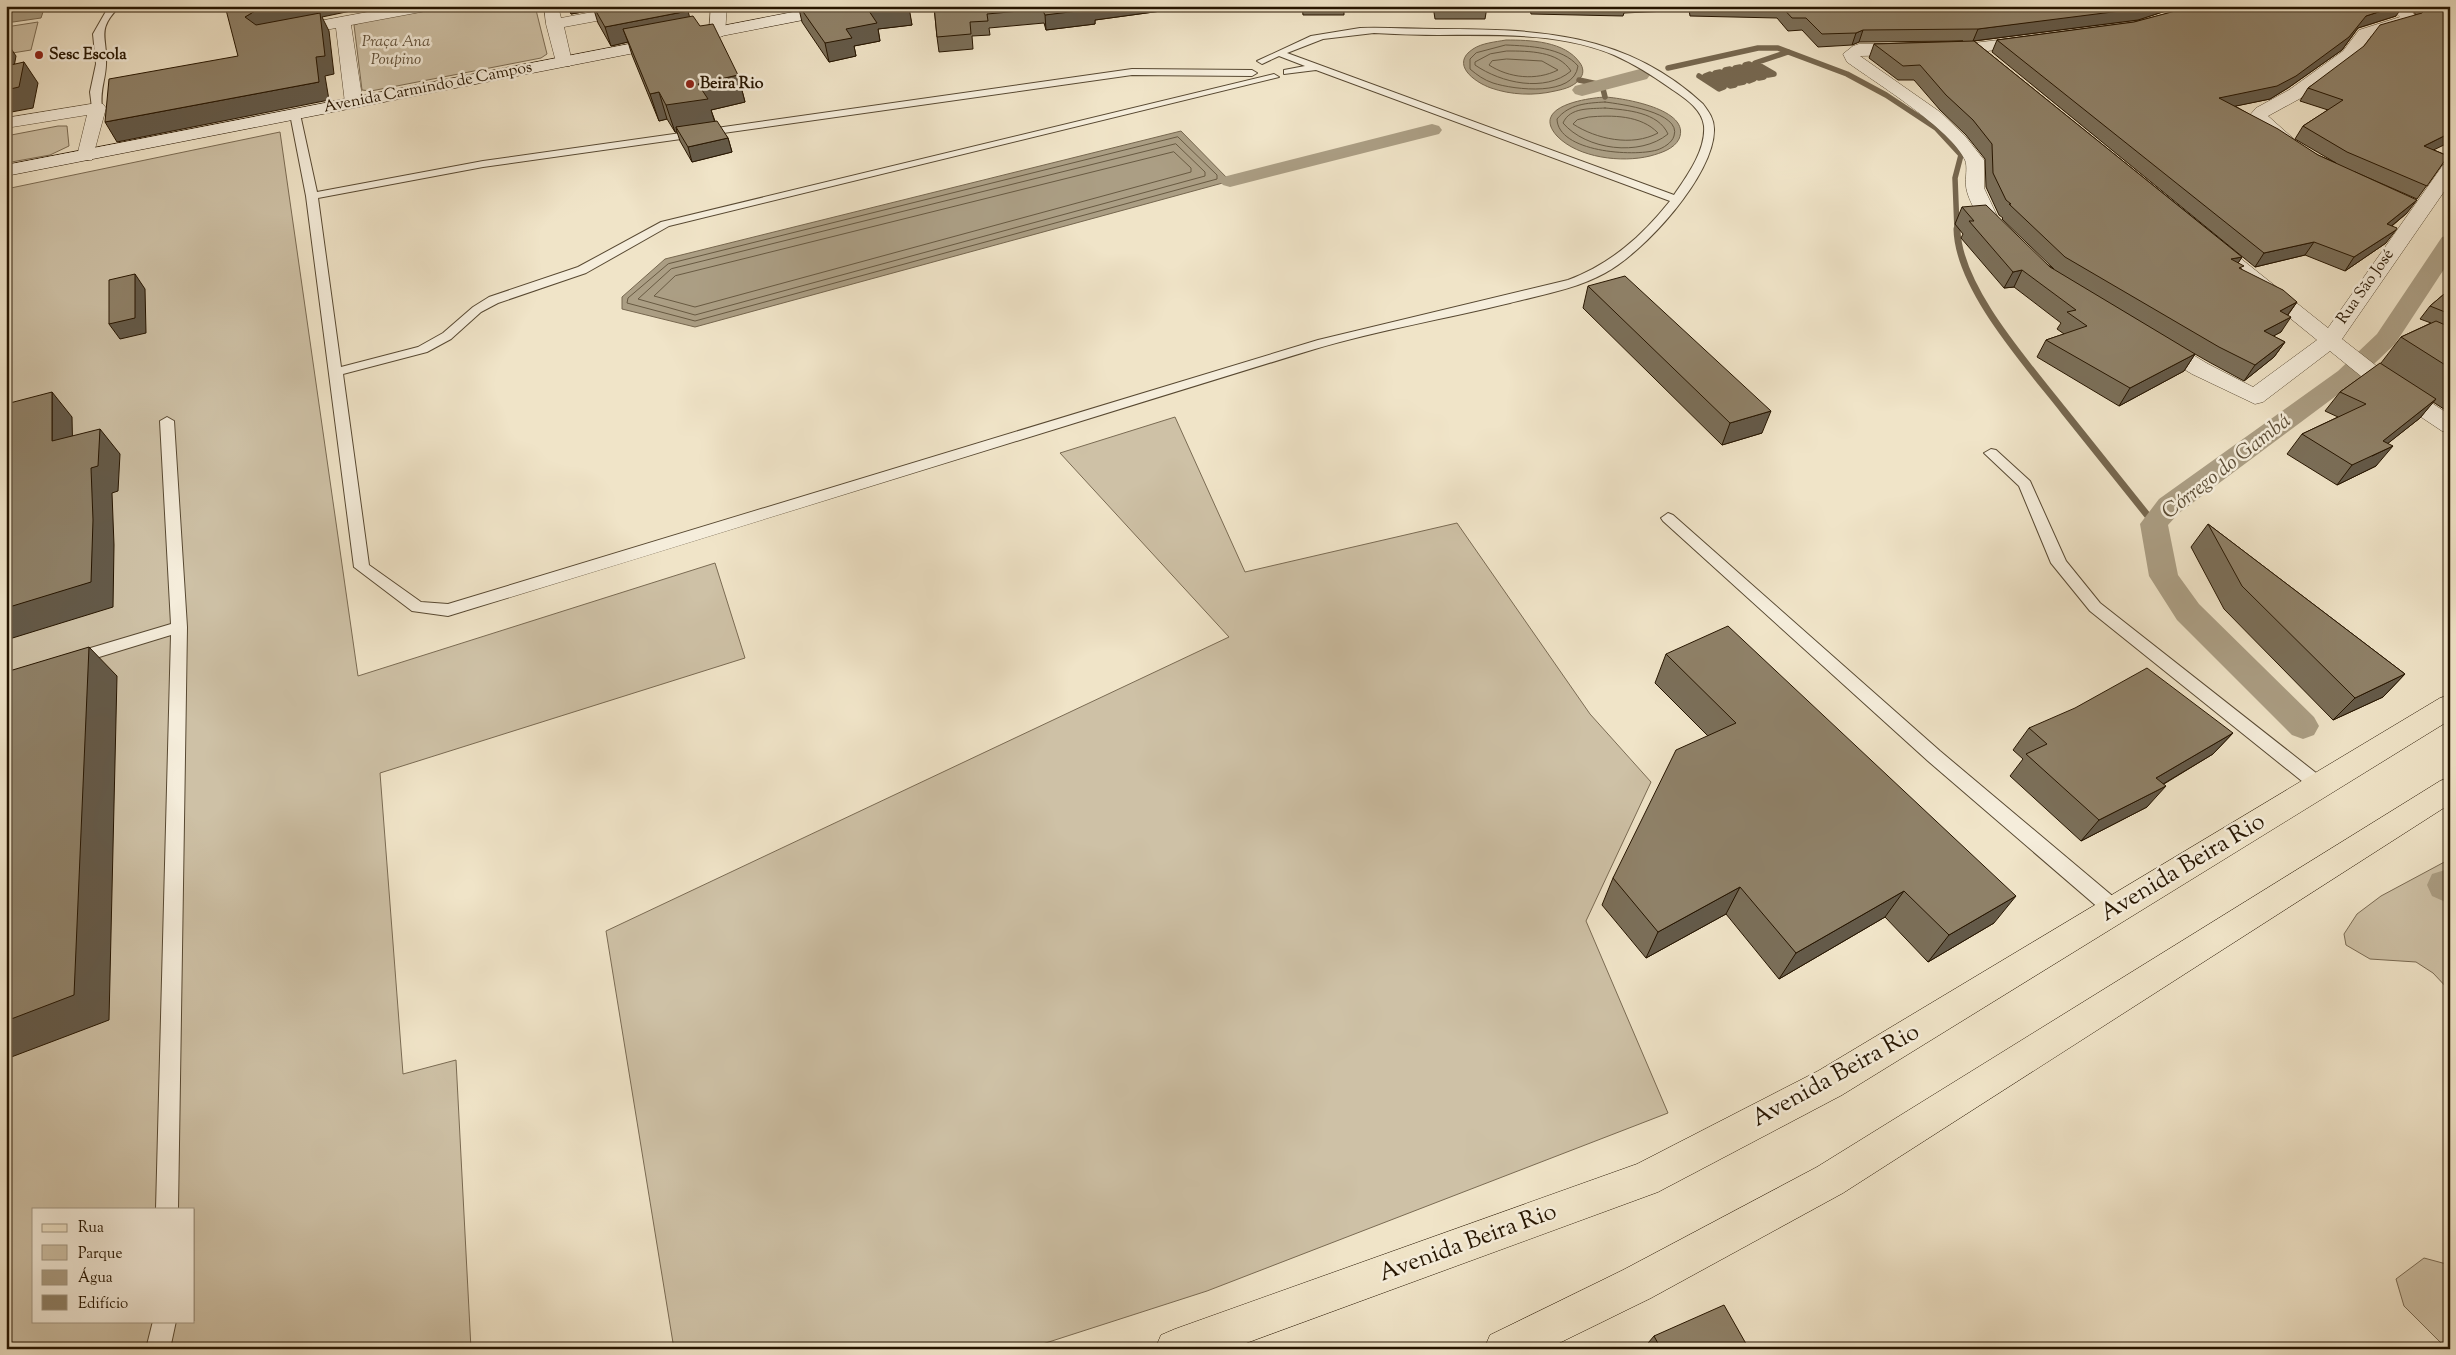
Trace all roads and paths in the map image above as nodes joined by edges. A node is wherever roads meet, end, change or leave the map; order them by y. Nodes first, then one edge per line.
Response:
1 (116, 6) edge
2 (426, 6) edge
3 (550, 6) edge
4 (650, 6) edge
5 (719, 6) edge
6 (849, 6) edge
7 (2395, 6) edge
8 (343, 21) junction
9 (554, 24) junction
10 (717, 33) junction
11 (274, 34) edge
12 (2047, 39) edge
13 (1973, 48) junction
14 (1279, 53) junction
15 (1262, 61) junction
16 (564, 62) junction
17 (1317, 66) junction
18 (1994, 66) edge
19 (1287, 72) junction
20 (1252, 73) junction
21 (1274, 77) junction
22 (354, 103) junction
23 (97, 108) junction
24 (295, 114) junction
25 (6, 123) edge
26 (2302, 152) edge
27 (86, 156) junction
28 (2450, 169) edge
29 (6, 171) edge
30 (312, 196) junction
31 (1676, 199) junction
32 (2198, 233) edge
33 (2016, 247) edge
34 (2141, 333) edge
35 (2330, 340) junction
36 (336, 372) junction
37 (168, 421) dead end
38 (2450, 426) edge
39 (1992, 453) dead end
40 (1668, 518) dead end
41 (179, 626) junction
42 (61, 662) edge
43 (2450, 706) edge
44 (2319, 785) junction
45 (2450, 789) edge
46 (2114, 910) junction
47 (167, 1208) edge
48 (164, 1322) edge
49 (1208, 1341) edge
50 (158, 1349) edge
51 (1175, 1349) edge
52 (1504, 1349) edge

1 - 23 lane
2 - 8 street
3 - 9 street
4 - 9 street
5 - 10 street
6 - 10 street, Avenida Carmindo de Campos
7 - 26 street
8 - 11 street
8 - 22 street
9 - 16 street
10 - 16 street, Avenida Carmindo de Campos
12 - 13 street
13 - 18 street
13 - 33 street
14 - 15 lane
14 - 17 lane
14 - 31 lane
15 - 19 lane
15 - 20 lane
16 - 22 street, Avenida Carmindo de Campos
17 - 19 lane
17 - 31 lane
19 - 21 lane
20 - 21 lane
20 - 30 lane
21 - 36 lane
22 - 24 street, Avenida Carmindo de Campos
23 - 25 street
23 - 27 street
24 - 27 street, Avenida Carmindo de Campos
24 - 30 lane
27 - 29 street, Avenida Carmindo de Campos
28 - 35 street, Rua São José
30 - 36 lane
31 - 36 lane
32 - 35 street
34 - 35 street, Rua São José
35 - 38 street
37 - 41 lane
39 - 44 lane
40 - 46 lane
41 - 42 lane
41 - 47 lane
43 - 44 main road, Avenida Beira Rio
44 - 46 main road, Avenida Beira Rio
45 - 52 main road
46 - 49 main road, Avenida Beira Rio
48 - 50 lane
49 - 51 main road, Avenida Beira Rio

